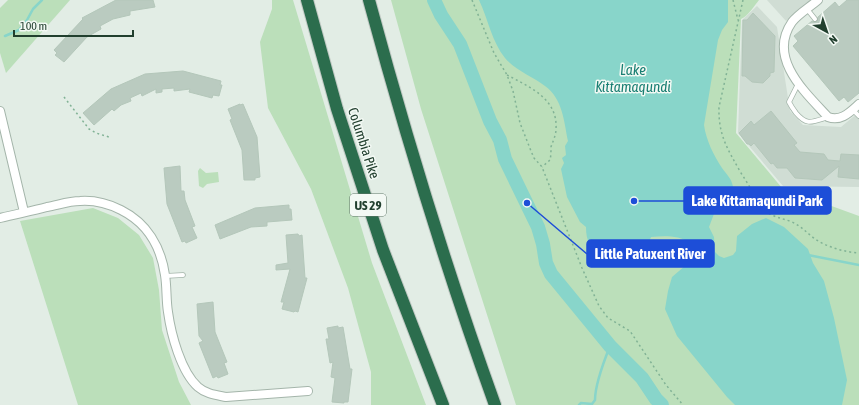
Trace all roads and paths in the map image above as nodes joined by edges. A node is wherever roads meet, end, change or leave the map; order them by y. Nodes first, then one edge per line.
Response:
1 (307, 0) edge
2 (368, 0) edge
3 (472, 0) edge
4 (733, 0) edge
5 (743, 0) edge
6 (818, 0) edge
7 (807, 9) junction
8 (815, 19) dead end
9 (738, 22) junction
10 (507, 75) junction
11 (798, 84) junction
12 (64, 97) dead end
13 (856, 107) edge
14 (0, 111) edge
15 (859, 116) edge
16 (828, 117) junction
17 (109, 137) dead end
18 (542, 167) junction
19 (24, 212) junction
20 (0, 218) edge
21 (859, 253) edge
22 (183, 275) dead end
23 (166, 276) junction
24 (308, 391) dead end
25 (443, 405) edge
26 (495, 405) edge
27 (683, 405) edge

1 - 25 highway, Columbia Pike / US 29
2 - 26 highway
3 - 10 path
4 - 9 path
5 - 9 path
6 - 7 street
7 - 8 lane
7 - 11 street
9 - 21 path
10 - 18 path
10 - 18 path
11 - 16 street
11 - 16 lane
12 - 17 path
13 - 15 lane
13 - 16 street
14 - 19 street
18 - 27 path
19 - 20 street
19 - 23 street
22 - 23 lane
23 - 24 street

